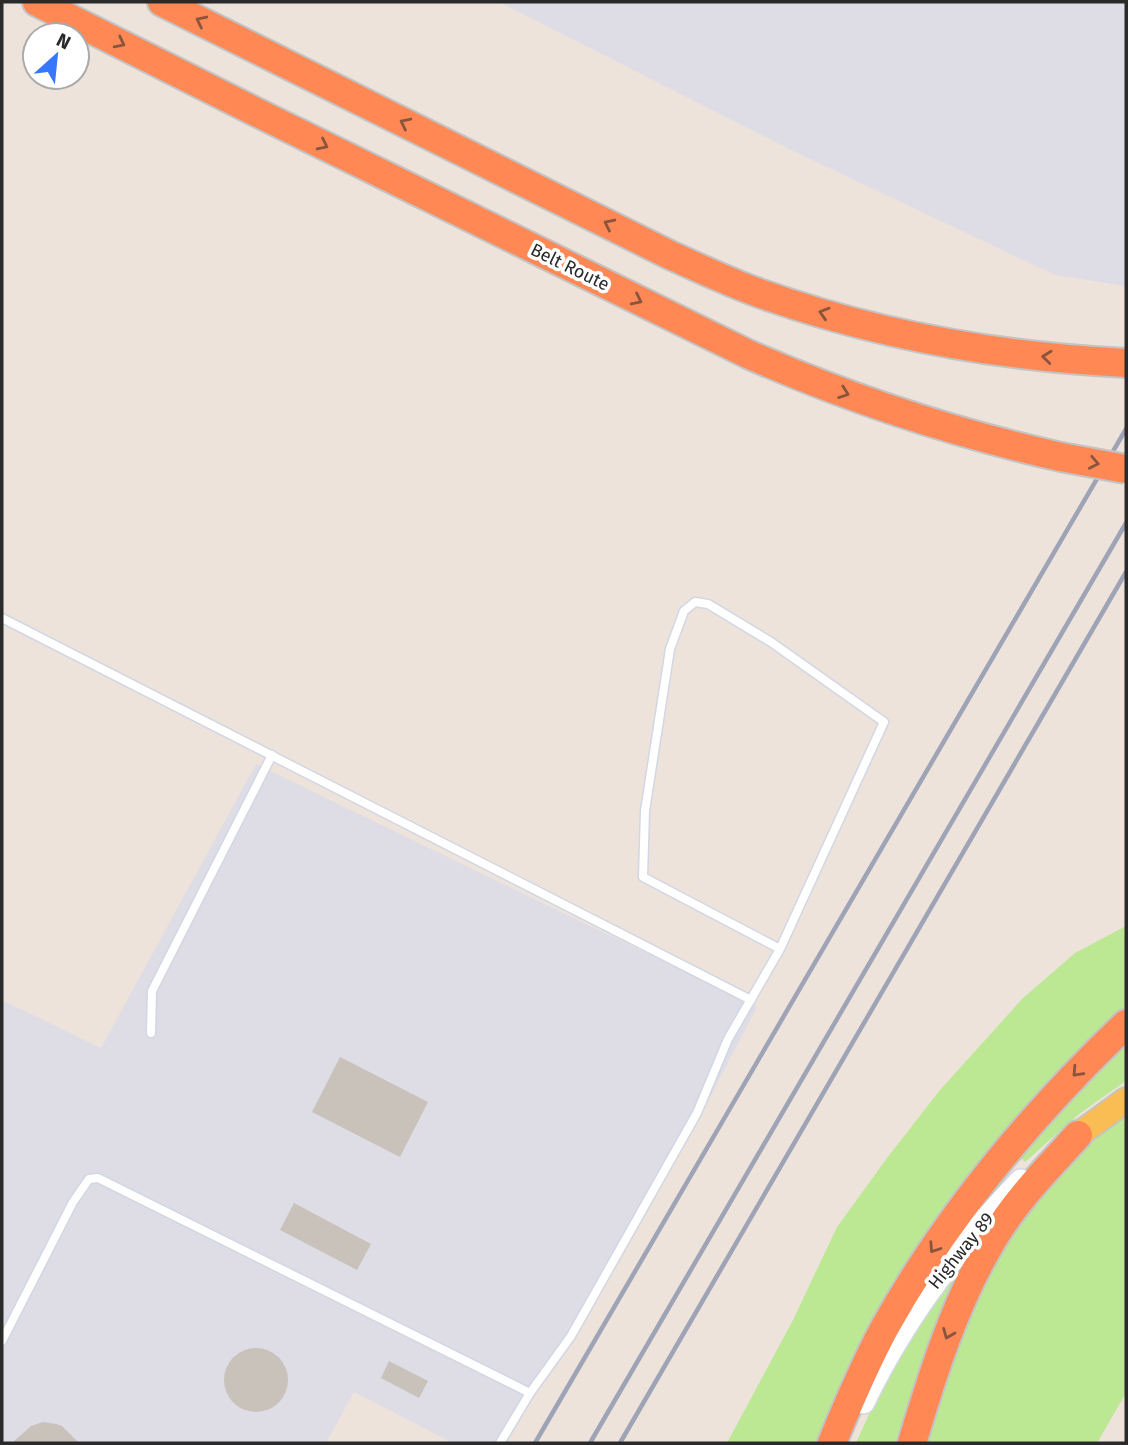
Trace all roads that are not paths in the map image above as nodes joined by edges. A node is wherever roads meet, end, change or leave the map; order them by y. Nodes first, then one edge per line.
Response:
1 (37, 2) edge
2 (162, 2) edge
3 (1121, 363) edge
4 (1126, 470) edge
5 (2, 618) edge
6 (272, 755) junction
7 (780, 949) junction
8 (751, 999) junction
9 (1126, 1024) edge
10 (150, 1033) dead end
11 (1126, 1100) edge
12 (1078, 1135) junction
13 (2, 1341) edge
14 (530, 1393) junction
15 (500, 1443) edge
16 (832, 1443) edge
17 (844, 1443) edge
18 (912, 1443) edge

1 -> 4 highway, Belt Route, bridge
3 -> 2 highway
5 - 6 lane
6 - 8 lane
6 - 10 lane
7 - 7 lane
7 - 8 lane
8 - 14 lane
9 -> 16 highway
11 - 12 main road, Highway 89
12 - 17 main road, Highway 89
12 -> 18 highway
13 - 14 lane
14 - 15 lane

